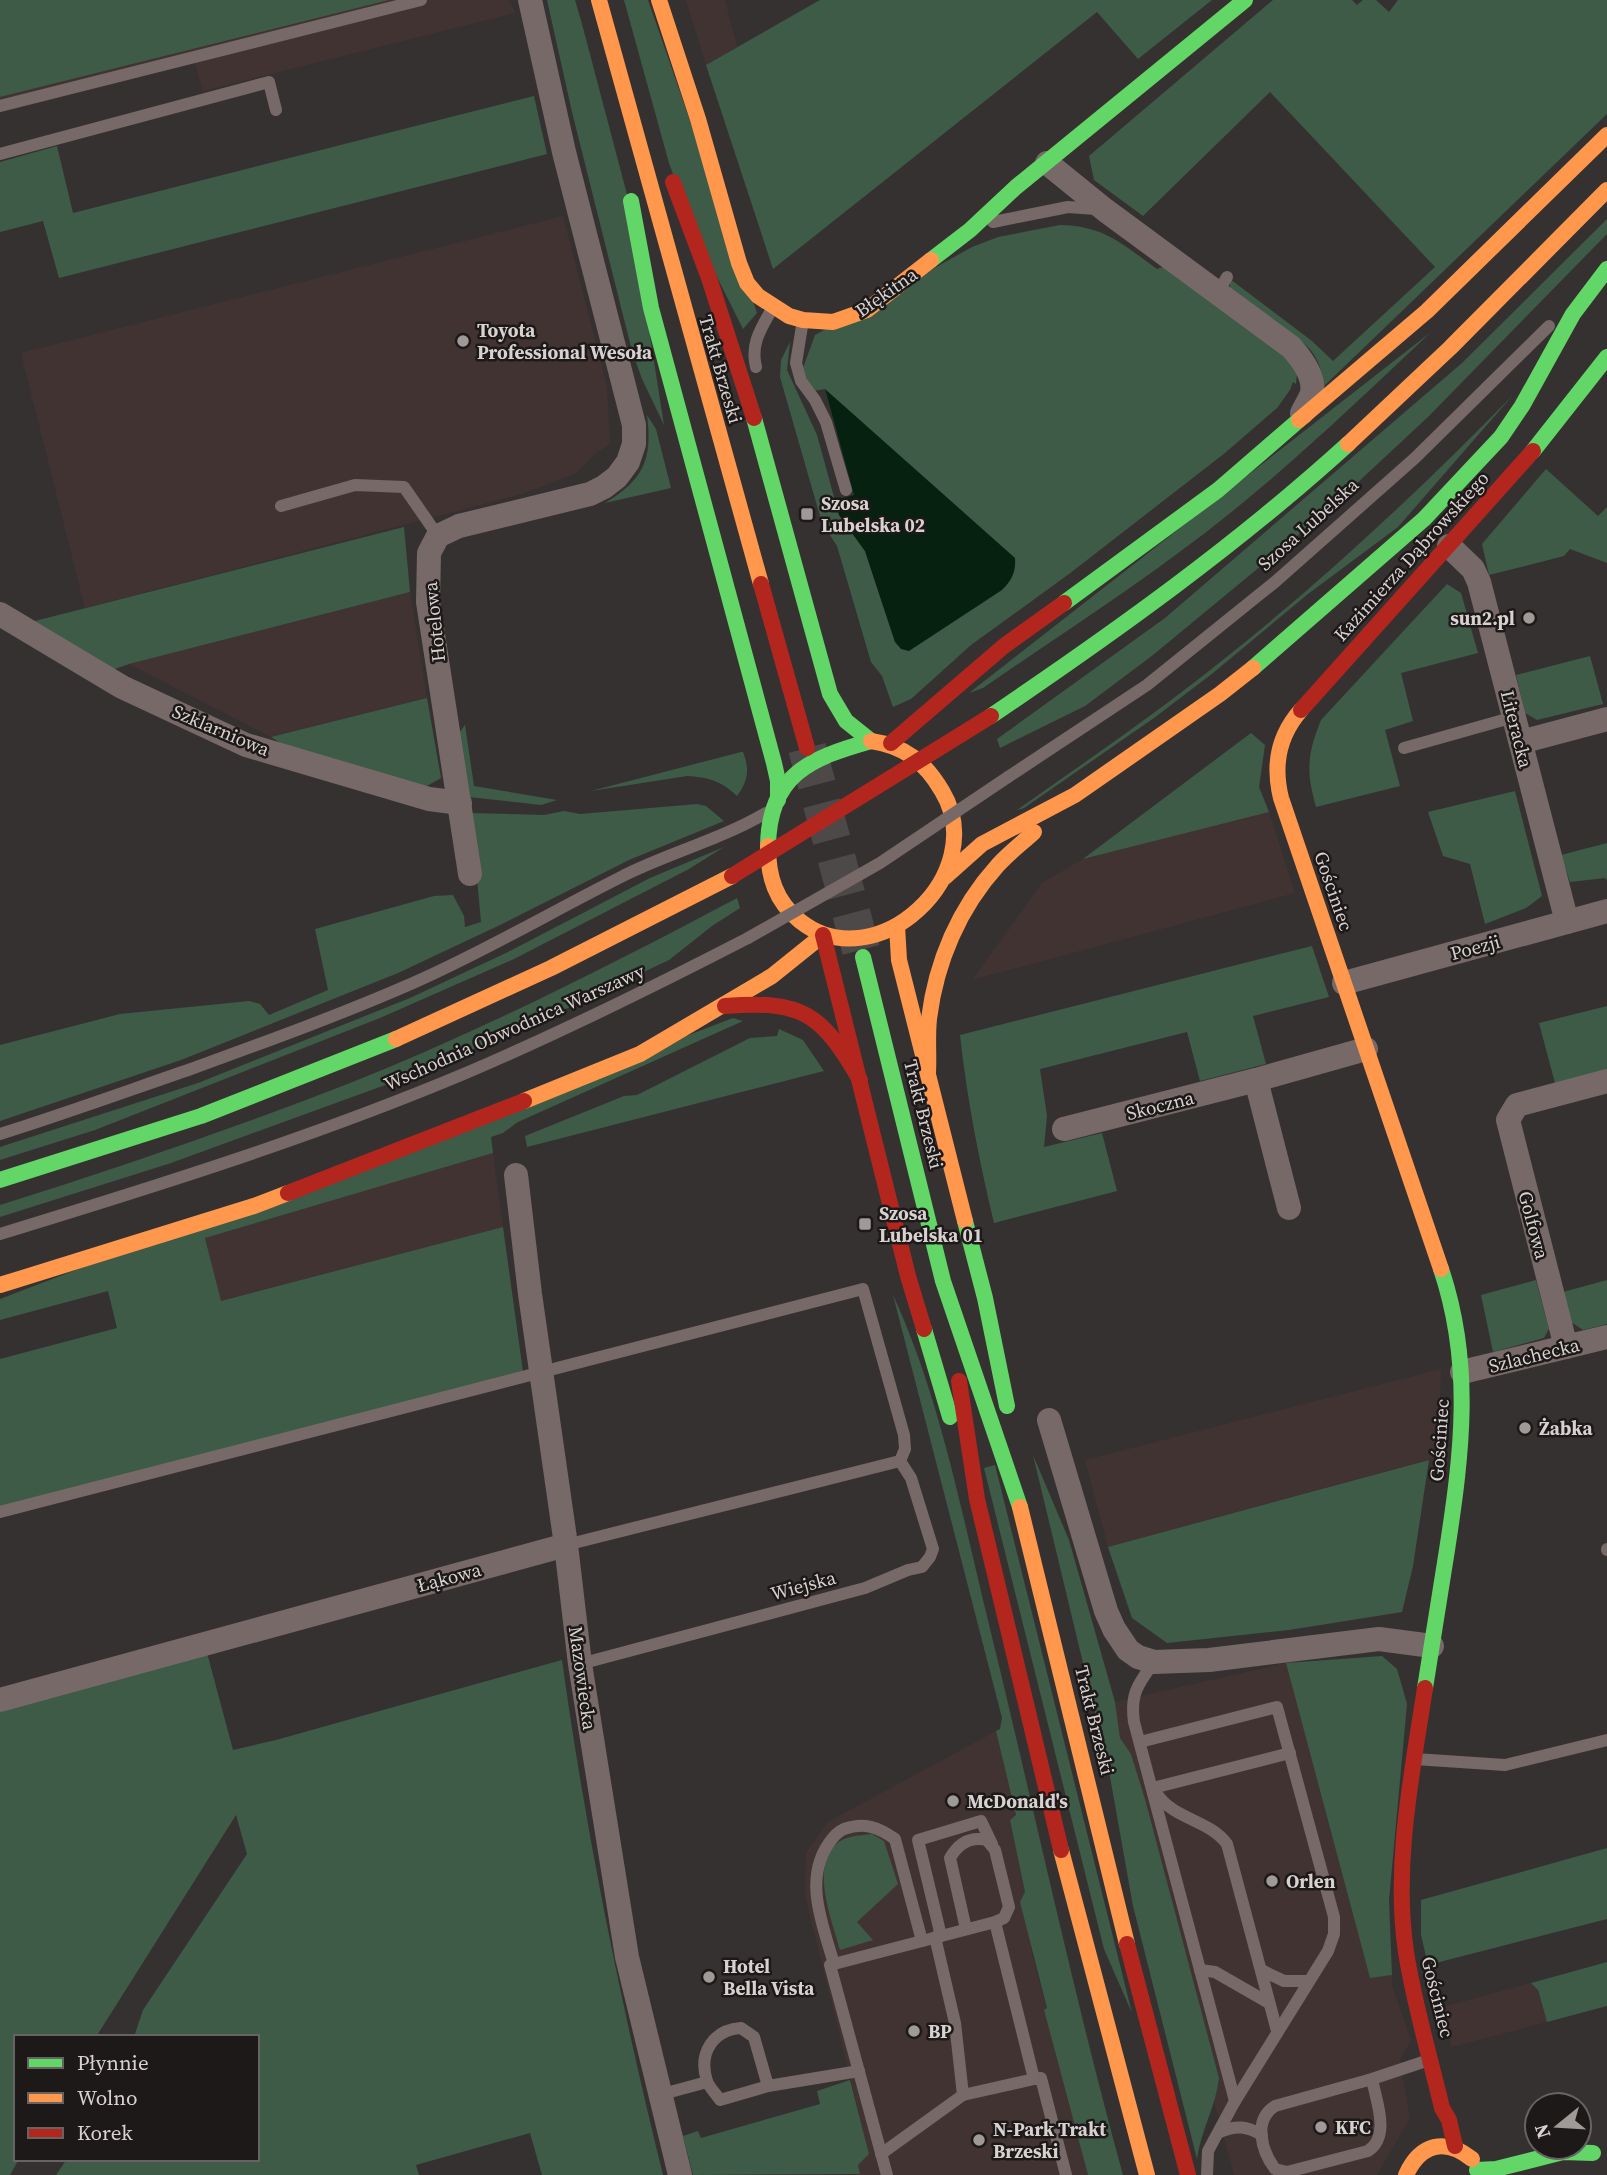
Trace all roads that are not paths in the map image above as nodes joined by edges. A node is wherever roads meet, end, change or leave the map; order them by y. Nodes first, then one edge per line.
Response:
1 (421, 0) edge
2 (530, 0) edge
3 (599, 0) edge
4 (659, 0) edge
5 (1245, 0) edge
6 (0, 106) edge
7 (276, 110) dead end
8 (631, 118) junction
9 (1607, 135) edge
10 (0, 154) edge
11 (1046, 163) junction
12 (1607, 190) edge
13 (1105, 210) junction
14 (970, 230) junction
15 (1607, 268) edge
16 (773, 307) junction
17 (803, 320) junction
18 (1607, 357) edge
19 (759, 378) dead end
20 (1299, 420) junction
21 (771, 425) dead end
22 (846, 490) dead end
23 (775, 495) junction
24 (281, 506) dead end
25 (438, 536) junction
26 (1449, 546) junction
27 (5, 622) edge
28 (1514, 718) junction
29 (1607, 719) edge
30 (871, 741) junction
31 (1521, 742) junction
32 (891, 743) junction
33 (807, 748) tunnel mouth
34 (1404, 748) dead end
35 (1008, 777) joint
36 (1280, 794) joint
37 (1075, 795) junction
38 (460, 803) junction
39 (776, 804) junction
40 (470, 874) dead end
41 (945, 877) junction
42 (1607, 911) edge
43 (1567, 922) junction
44 (897, 926) junction
45 (823, 935) junction
46 (863, 957) tunnel mouth
47 (1344, 983) junction
48 (725, 1006) junction
49 (1366, 1049) junction
50 (928, 1073) junction
51 (860, 1080) junction
52 (1256, 1080) junction
53 (1607, 1081) edge
54 (1064, 1129) dead end
55 (0, 1133) edge
56 (516, 1175) dead end
57 (0, 1180) edge
58 (1289, 1208) dead end
59 (0, 1234) edge
60 (943, 1281) junction
61 (0, 1285) edge
62 (1607, 1337) edge
63 (1566, 1347) junction
64 (541, 1371) junction
65 (1462, 1372) junction
66 (1049, 1420) dead end
67 (900, 1461) junction
68 (977, 1499) junction
69 (1019, 1502) junction
70 (0, 1512) edge
71 (566, 1545) junction
72 (1432, 1646) junction
73 (1154, 1662) junction
74 (580, 1664) junction
75 (0, 1700) edge
76 (1607, 1740) edge
77 (1140, 1742) junction
78 (1290, 1753) junction
79 (1415, 1759) junction
80 (1153, 1788) junction
81 (995, 1850) junction
82 (995, 1922) junction
83 (966, 1929) junction
84 (933, 1938) junction
85 (834, 1964) junction
86 (1200, 1970) junction
87 (1261, 1970) junction
88 (1309, 1981) junction
89 (1269, 2003) junction
90 (1277, 2031) junction
91 (1432, 2059) junction
92 (859, 2071) junction
93 (1034, 2079) junction
94 (1372, 2079) junction
95 (707, 2082) junction
96 (768, 2086) junction
97 (659, 2095) junction
98 (962, 2095) junction
99 (1235, 2101) junction
100 (1442, 2108) junction
101 (1220, 2132) junction
102 (1262, 2135) junction
103 (1433, 2146) junction
104 (1455, 2146) junction
105 (1600, 2151) edge
106 (881, 2154) junction
107 (1571, 2165) dead end
108 (1478, 2172) edge
109 (680, 2175) edge
110 (887, 2175) edge
111 (1066, 2175) edge
112 (1147, 2175) edge
113 (1188, 2175) edge
114 (1207, 2175) edge
115 (1406, 2175) edge

1 - 6 lane
2 - 25 street
3 - 8 main road, Trakt Brzeski
4 - 16 main road, Błękitna
5 - 11 main road, Błękitna
7 - 10 lane
8 - 23 main road
8 - 33 main road, Trakt Brzeski
8 - 39 main road
9 - 20 main road
11 - 13 street
11 - 14 main road, Błękitna
12 - 57 main road, bridge
13 - 14 lane
13 - 20 street
14 - 17 main road, Błękitna
15 - 35 lane, Szosa Lubelska
15 - 37 main road, Szosa Lubelska
16 - 17 main road, Błękitna
16 - 19 lane
17 - 22 lane
18 - 26 main road, Kazimierza Dąbrowskiego
20 - 32 main road
21 - 23 lane
23 - 30 main road
24 - 25 lane
25 - 38 street, Hotelowa
26 - 28 street, Literacka
26 - 36 main road, Kazimierza Dąbrowskiego
27 - 38 street, Szklarniowa
28 - 31 street, Literacka
28 - 34 lane
29 - 31 street
30 - 32 main road
30 - 39 main road
31 - 43 street, Literacka
32 - 41 main road
35 - 59 lane, Wschodnia Obwodnica Warszawy, bridge
36 - 47 main road, Gościniec
37 - 41 main road
37 - 50 main road
38 - 40 street, Hotelowa
39 - 45 main road
39 - 55 lane
41 - 44 main road
42 - 43 street, Poezji
43 - 47 street, Poezji
44 - 45 main road
44 - 50 main road
45 - 48 main road
45 - 51 main road
46 - 60 main road, Trakt Brzeski
47 - 49 main road, Gościniec
48 - 51 main road
48 - 61 main road
49 - 52 street, Skoczna
49 - 65 main road, Gościniec
50 - 69 main road
51 - 68 main road
52 - 54 street, Skoczna
52 - 58 street
53 - 63 street, Golfowa
56 - 64 street, Mazowiecka
60 - 68 main road, Trakt Brzeski
60 - 69 main road, Trakt Brzeski
62 - 63 street, Szlachecka
63 - 65 street, Szlachecka
64 - 67 lane
64 - 70 lane
64 - 71 street, Mazowiecka
65 - 72 main road, Gościniec
66 - 73 street
67 - 71 lane, Łąkowa
67 - 74 lane, Wiejska
68 - 112 main road, Trakt Brzeski
69 - 113 main road, Trakt Brzeski
71 - 74 street, Mazowiecka
71 - 75 street, Łąkowa
72 - 73 street
72 - 79 main road, Gościniec
73 - 77 lane
74 - 97 street, Mazowiecka
76 - 79 lane
77 - 78 lane
77 - 80 lane
78 - 80 lane
78 - 88 lane
79 - 91 main road, Gościniec
80 - 86 lane
80 - 87 lane
81 - 82 lane
81 - 83 lane
81 - 84 lane
82 - 83 lane
82 - 93 lane
83 - 84 lane
84 - 85 lane
84 - 85 lane
84 - 98 lane
85 - 92 lane
86 - 89 lane
86 - 99 lane
87 - 88 lane
87 - 89 lane
88 - 90 lane
89 - 90 lane
90 - 99 lane
91 - 94 lane
91 - 100 main road, Gościniec
92 - 96 lane
92 - 106 lane
93 - 98 lane
93 - 111 lane
94 - 102 lane
94 - 102 lane
95 - 96 lane
95 - 96 lane
95 - 97 lane
97 - 109 street, Mazowiecka
98 - 106 lane
99 - 101 lane
100 - 103 main road, Gościniec
100 - 104 main road, Gościniec
101 - 102 lane
101 - 114 lane
103 - 104 main road
103 - 115 main road
104 - 108 main road
105 - 107 main road
105 - 108 main road
106 - 110 lane

